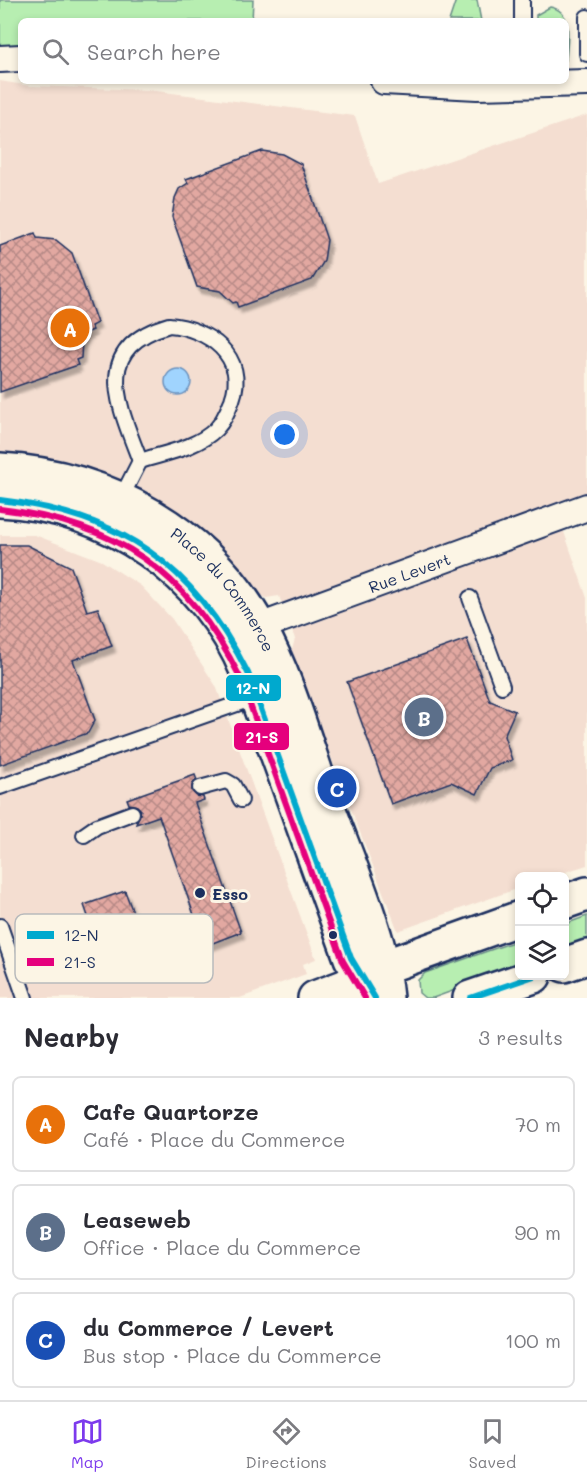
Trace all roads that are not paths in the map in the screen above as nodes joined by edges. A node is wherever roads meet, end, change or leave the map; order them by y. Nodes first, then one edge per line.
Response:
1 (522, 0) edge
2 (587, 17) edge
3 (522, 18) edge
4 (587, 54) edge
5 (0, 58) edge
6 (18, 58) edge
7 (569, 83) edge
8 (587, 83) edge
9 (424, 84) edge
10 (524, 84) edge
11 (140, 461) junction
12 (0, 470) edge
13 (0, 500) edge
14 (587, 507) edge
15 (114, 512) junction
16 (470, 598) dead end
17 (245, 632) junction
18 (502, 686) dead end
19 (257, 697) junction
20 (0, 787) edge
21 (200, 788) dead end
22 (240, 800) dead end
23 (132, 813) dead end
24 (84, 835) dead end
25 (587, 894) edge
26 (569, 900) edge
27 (515, 920) edge
28 (0, 926) edge
29 (587, 957) edge
30 (569, 963) edge
31 (15, 969) edge
32 (520, 980) edge
33 (20, 983) edge
34 (376, 985) edge
35 (25, 998) edge
36 (315, 998) edge
37 (470, 998) edge

1 - 3 lane
2 - 4 lane
5 - 6 street
7 - 8 street
9 - 10 street
11 - 11 lane
11 - 15 lane
12 - 15 street, Place du Commerce
13 - 15 street, Place du Commerce
14 - 17 street, Rue Levert
15 - 17 street, Place du Commerce
16 - 18 lane
17 - 19 street, Place du Commerce
17 - 34 street, Place du Commerce
19 - 20 lane
19 - 34 street, Place du Commerce
21 - 22 lane
23 - 24 lane
25 - 26 street
27 - 34 street
28 - 31 lane
29 - 30 street
32 - 37 street
33 - 35 lane
34 - 36 street

